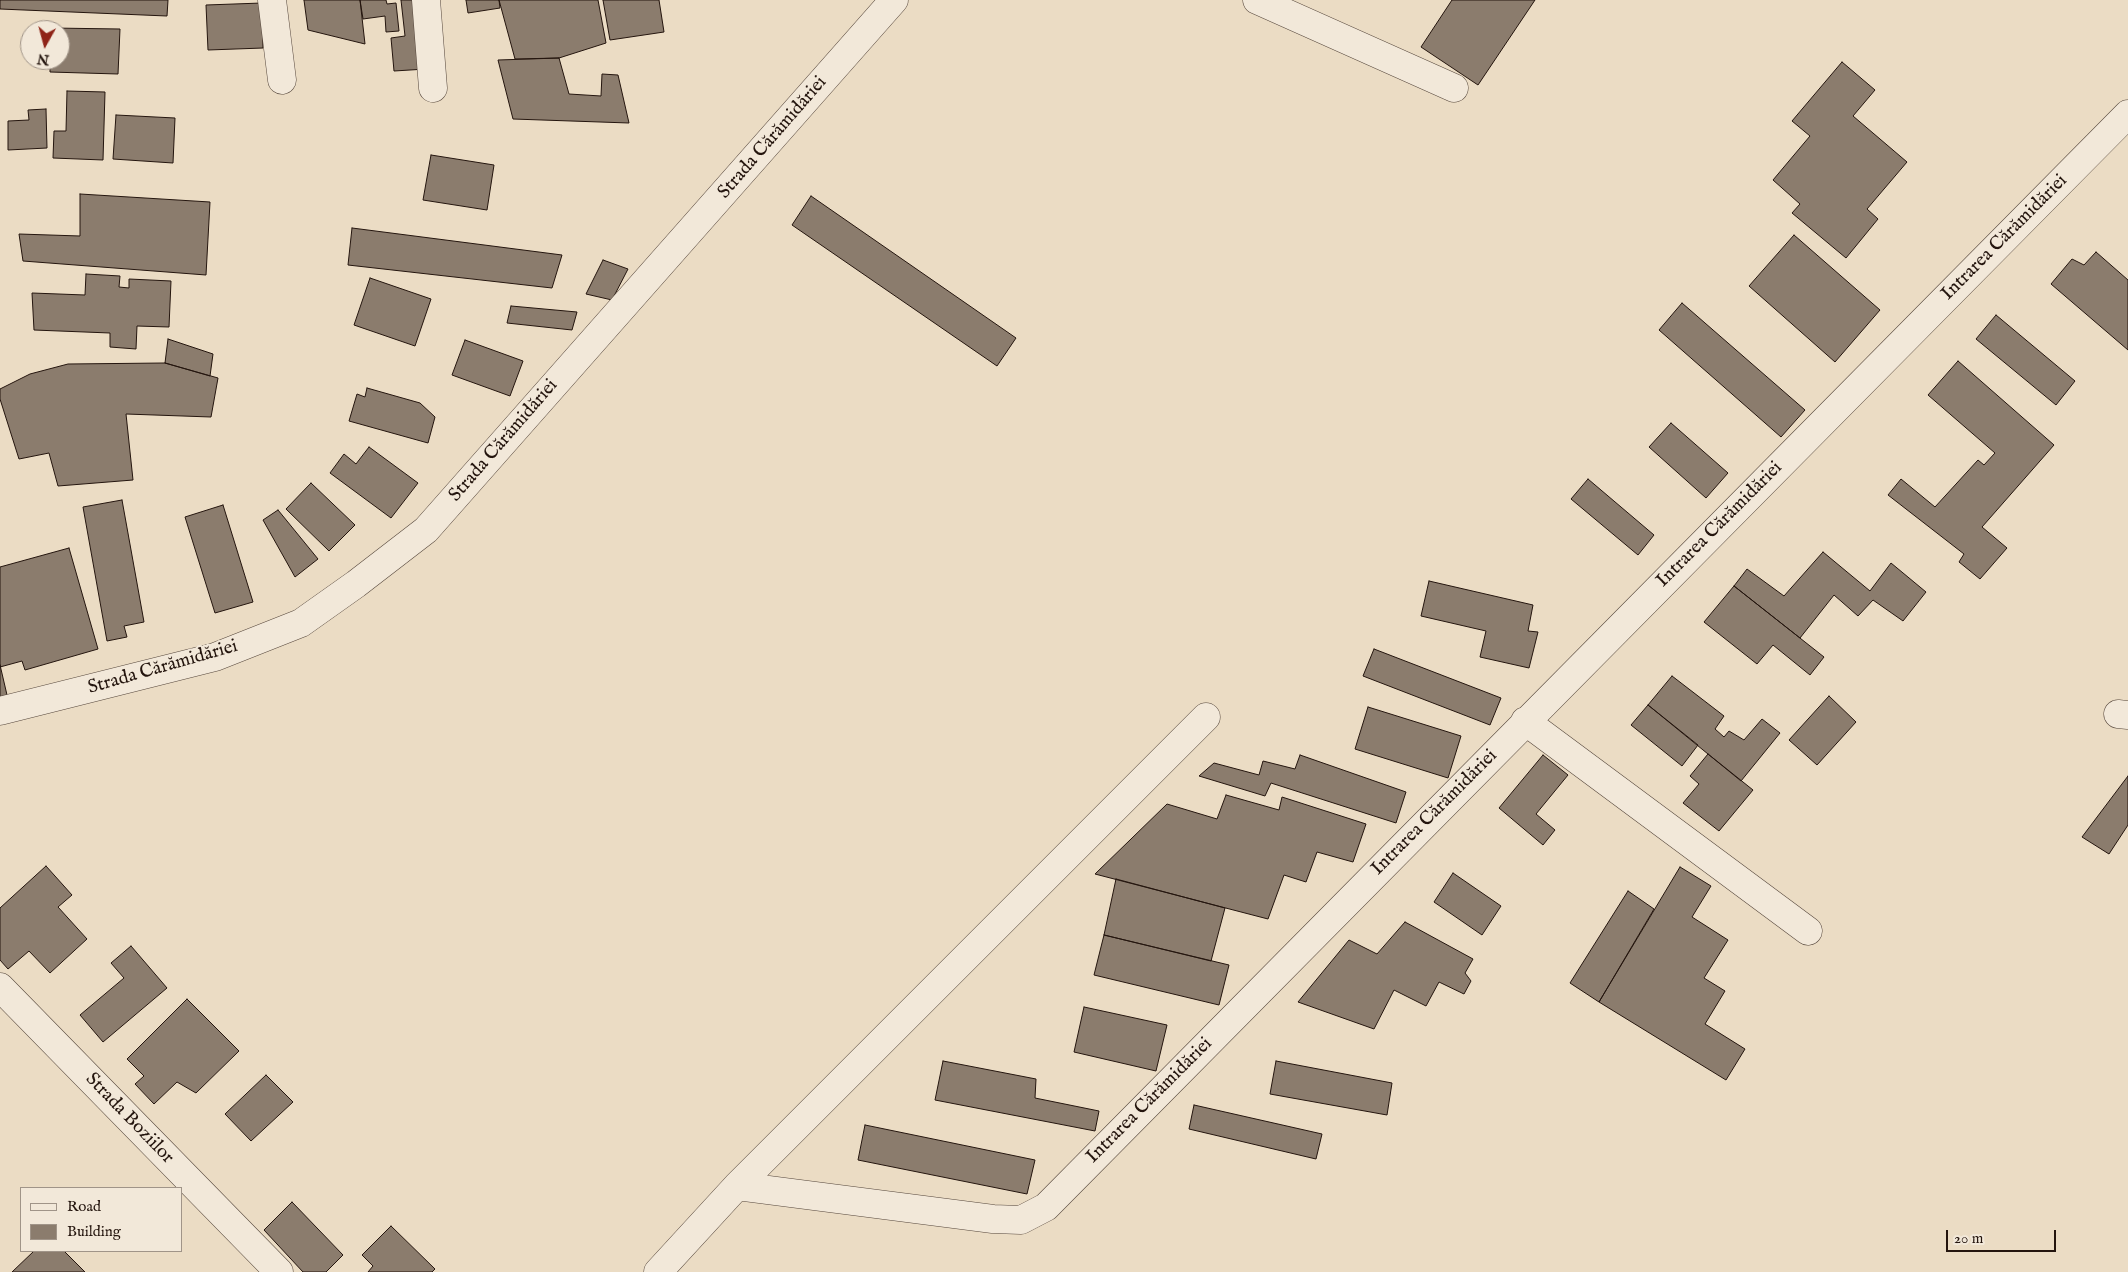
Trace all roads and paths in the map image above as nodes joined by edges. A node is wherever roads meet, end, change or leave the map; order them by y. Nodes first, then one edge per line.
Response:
1 (272, 0) edge
2 (426, 0) edge
3 (894, 0) edge
4 (1257, 0) edge
5 (282, 80) dead end
6 (433, 88) dead end
7 (1454, 88) dead end
8 (2128, 114) edge
9 (0, 711) edge
10 (1206, 717) dead end
11 (1525, 721) junction
12 (1808, 931) dead end
13 (0, 986) edge
14 (737, 1186) junction
15 (279, 1272) edge
16 (658, 1272) edge

1 - 5 street
2 - 6 street
3 - 9 street, Strada Cărămidăriei
4 - 7 street
8 - 11 street, Intrarea Cărămidăriei
10 - 14 street
11 - 12 street
11 - 14 street, Intrarea Cărămidăriei
13 - 15 street, Strada Boziilor
14 - 16 street

